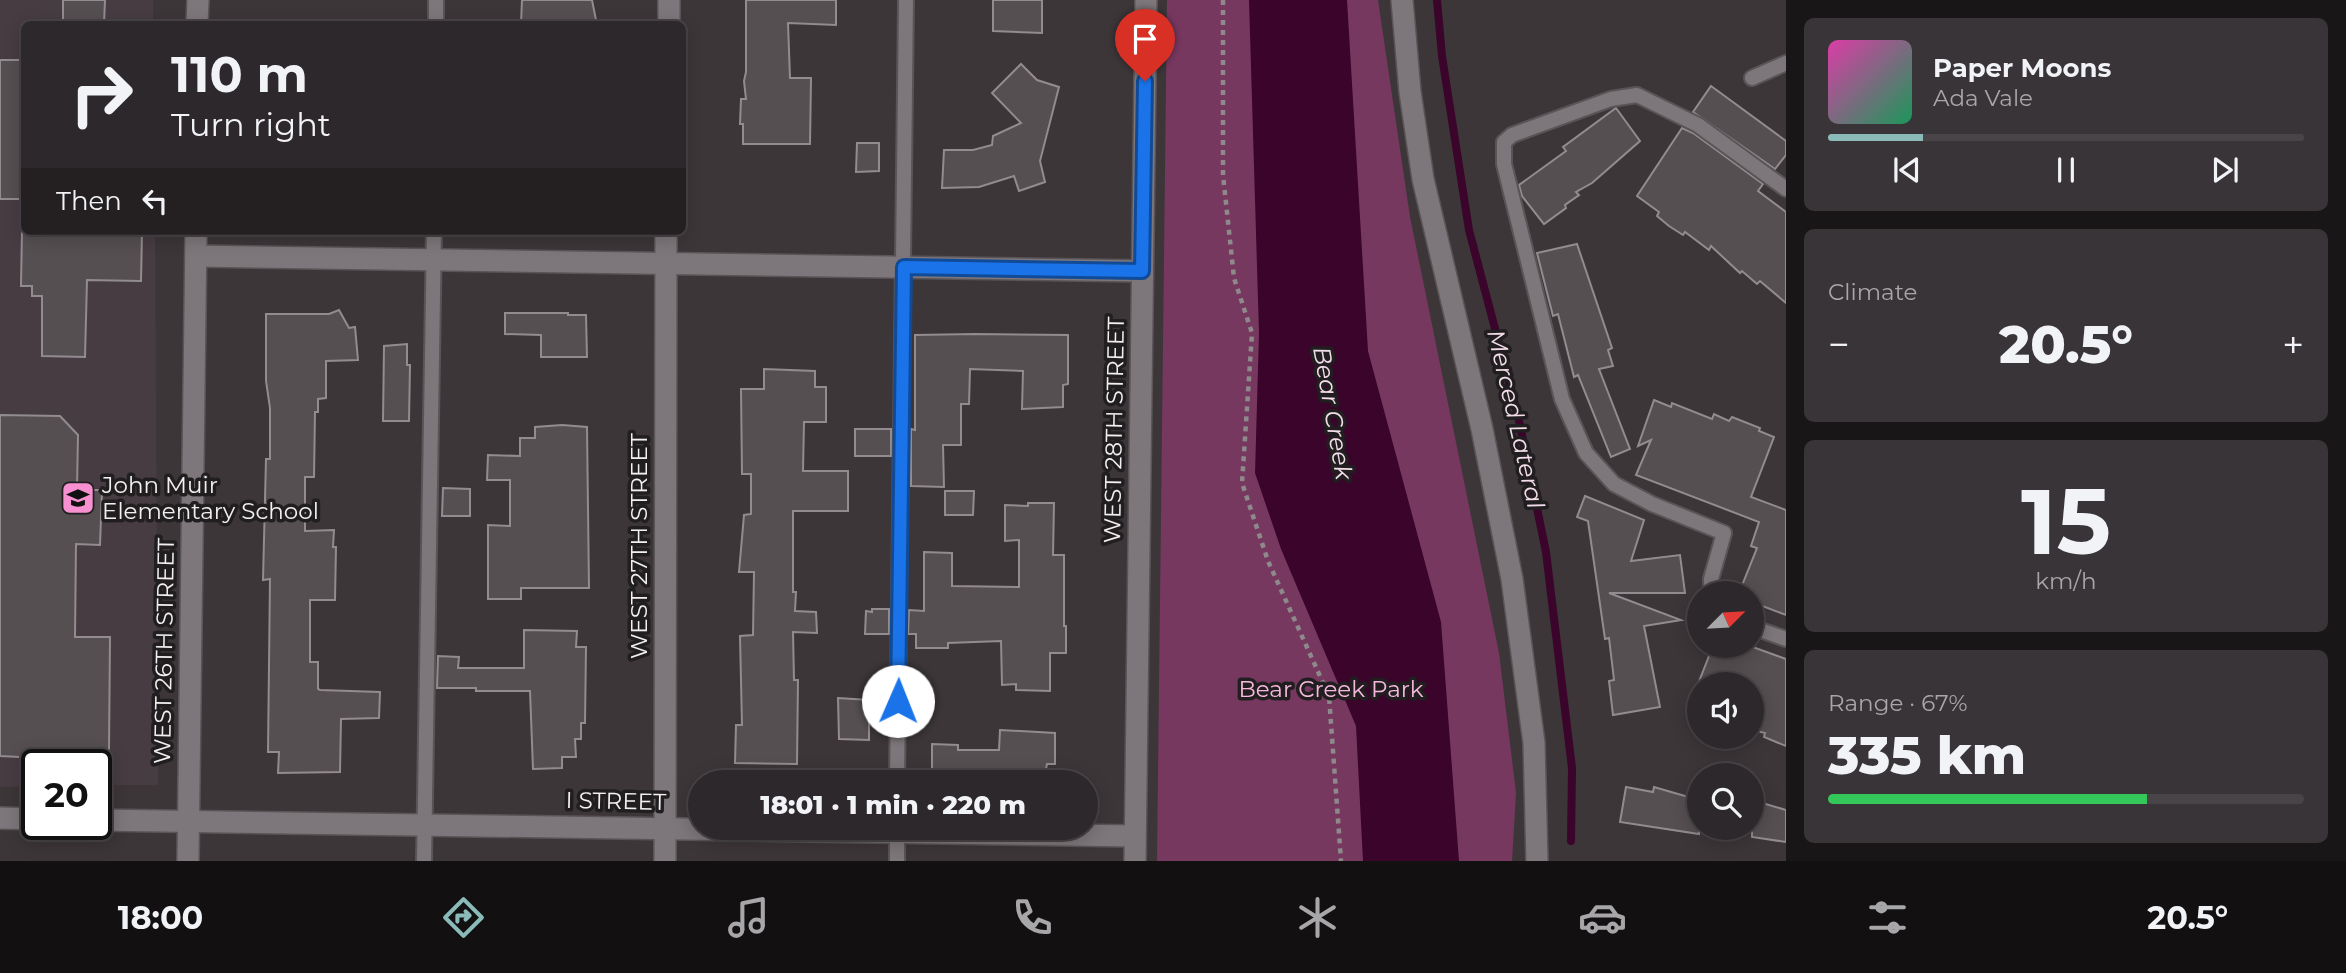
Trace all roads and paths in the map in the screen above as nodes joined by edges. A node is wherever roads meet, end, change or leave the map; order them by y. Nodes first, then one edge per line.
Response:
1 (198, 0) edge
2 (436, 0) edge
3 (669, 0) edge
4 (906, 0) edge
5 (1146, 0) edge
6 (1223, 0) edge
7 (1402, 0) edge
8 (197, 21) edge
9 (436, 21) edge
10 (669, 21) edge
11 (1786, 63) edge
12 (1752, 79) dead end
13 (1786, 189) edge
14 (196, 235) edge
15 (434, 235) edge
16 (666, 235) edge
17 (196, 256) junction
18 (434, 260) junction
19 (666, 264) junction
20 (904, 267) junction
21 (1142, 271) junction
22 (1711, 581) edge
23 (1764, 631) edge
24 (1786, 639) edge
25 (897, 770) edge
26 (0, 818) edge
27 (21, 819) edge
28 (112, 820) edge
29 (188, 821) junction
30 (424, 824) junction
31 (666, 827) junction
32 (688, 827) edge
33 (1098, 835) edge
34 (1135, 836) junction
35 (897, 840) edge
36 (188, 861) edge
37 (424, 861) edge
38 (665, 861) edge
39 (897, 861) edge
40 (1135, 861) edge
41 (1341, 861) edge
42 (1537, 861) edge

1 - 8 street
2 - 9 lane
3 - 10 street
4 - 20 lane
5 - 21 street, WEST 28TH STREET
6 - 41 path
7 - 42 street
11 - 12 lane
13 - 22 lane
14 - 17 street, WEST 26TH STREET
15 - 18 lane
16 - 19 street, WEST 27TH STREET
17 - 18 street
17 - 29 street, WEST 26TH STREET
18 - 19 street
18 - 30 lane
19 - 20 street
19 - 31 street, WEST 27TH STREET
20 - 21 street
20 - 25 lane
21 - 34 street, WEST 28TH STREET
23 - 24 lane
26 - 27 street
28 - 29 street, I STREET
29 - 30 street, I STREET
29 - 36 street, WEST 26TH STREET
30 - 31 street, I STREET
30 - 37 lane
31 - 32 street, I STREET
31 - 38 street, WEST 27TH STREET
33 - 34 street, I STREET
34 - 40 street, WEST 28TH STREET
35 - 39 lane

